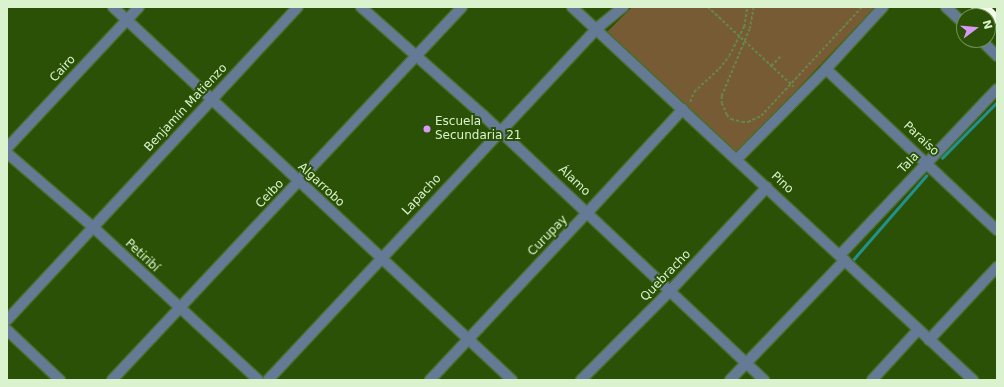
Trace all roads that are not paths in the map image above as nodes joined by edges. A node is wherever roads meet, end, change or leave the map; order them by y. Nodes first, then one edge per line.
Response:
1 (113, 7) edge
2 (139, 7) edge
3 (298, 7) edge
4 (361, 7) edge
5 (462, 7) edge
6 (572, 7) edge
7 (623, 7) edge
8 (883, 7) edge
9 (946, 7) edge
10 (956, 16) edge
11 (127, 20) junction
12 (596, 29) junction
13 (989, 48) edge
14 (416, 56) junction
15 (997, 56) edge
16 (826, 68) junction
17 (997, 89) edge
18 (212, 100) junction
19 (685, 111) junction
20 (500, 131) junction
21 (7, 148) edge
22 (7, 153) edge
23 (736, 159) junction
24 (927, 163) junction
25 (299, 183) junction
26 (767, 187) junction
27 (588, 212) junction
28 (93, 227) junction
29 (997, 230) edge
30 (842, 257) junction
31 (381, 259) junction
32 (997, 267) edge
33 (670, 291) junction
34 (179, 308) junction
35 (7, 320) edge
36 (7, 330) edge
37 (918, 330) junction
38 (467, 339) junction
39 (929, 340) junction
40 (746, 363) junction
41 (60, 380) edge
42 (112, 380) edge
43 (258, 380) edge
44 (268, 380) edge
45 (430, 380) edge
46 (512, 380) edge
47 (581, 380) edge
48 (730, 380) edge
49 (764, 380) edge
50 (872, 380) edge
51 (973, 380) edge

1 - 11 street, Algarrobo
2 - 11 street, Cairo
3 - 18 street, Benjamín Matienzo
4 - 14 street, Álamo
5 - 14 street, Ceibo
6 - 12 street, Pino
7 - 12 street, Lapacho
8 - 16 street
9 - 10 street
11 - 18 street, Algarrobo
11 - 21 street, Cairo
12 - 19 street, Pino
12 - 20 street, Lapacho
13 - 15 street
14 - 20 street, Álamo
14 - 25 street, Ceibo
16 - 23 street
16 - 24 street, Paraíso
17 - 24 street, Tala
18 - 25 street, Algarrobo
18 - 28 street, Benjamín Matienzo
19 - 23 street, Pino
19 - 27 street, Curupay
20 - 27 street, Álamo
20 - 31 street, Lapacho
22 - 28 street, Petiribí
23 - 26 street, Pino
24 - 29 street, Paraíso
24 - 30 street, Tala
25 - 31 street, Algarrobo
25 - 34 street, Ceibo
26 - 30 street, Pino
26 - 33 street, Quebracho
27 - 33 street, Álamo
27 - 38 street, Curupay
28 - 34 street, Petiribí
28 - 35 street, Benjamín Matienzo
30 - 37 street, Pino
30 - 40 street, Tala
31 - 38 street, Algarrobo
31 - 44 street, Lapacho
32 - 39 street
33 - 40 street, Álamo
33 - 47 street, Quebracho
34 - 42 street, Ceibo
34 - 43 street, Petiribí
36 - 41 street
37 - 39 street, Pino
37 - 50 street
38 - 45 street, Curupay
38 - 46 street, Algarrobo
39 - 51 street, Pino
40 - 48 street, Tala
40 - 49 street, Álamo

